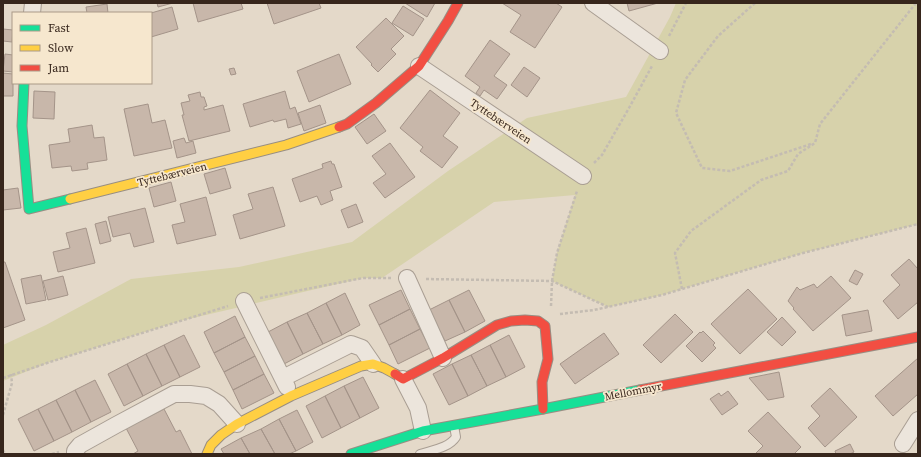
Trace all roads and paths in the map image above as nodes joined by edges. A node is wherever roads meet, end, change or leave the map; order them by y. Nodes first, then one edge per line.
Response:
1 (458, 3) edge
2 (593, 3) edge
3 (686, 3) edge
4 (755, 3) edge
5 (916, 3) edge
6 (660, 51) junction
7 (419, 66) junction
8 (24, 84) edge
9 (815, 143) junction
10 (583, 176) junction
11 (918, 224) edge
12 (407, 278) junction
13 (552, 281) junction
14 (682, 289) junction
15 (244, 301) junction
16 (608, 307) junction
17 (550, 315) junction
18 (545, 326) junction
19 (918, 337) edge
20 (443, 358) junction
21 (373, 364) junction
22 (11, 374) junction
23 (3, 378) edge
24 (283, 378) junction
25 (403, 379) junction
26 (292, 396) junction
27 (543, 409) junction
28 (3, 415) edge
29 (918, 420) edge
30 (237, 424) junction
31 (454, 425) junction
32 (423, 431) junction
33 (902, 444) dead end
34 (3, 450) edge
35 (5, 454) edge
36 (75, 454) edge
37 (207, 454) edge
38 (351, 454) edge
39 (420, 454) edge

1 - 7 street, Tyttebærveien
2 - 6 street
3 - 6 path
4 - 9 path
5 - 9 path
6 - 10 path
7 - 8 street, Tyttebærveien
7 - 10 street, Tyttebærveien
9 - 14 path
10 - 13 path
11 - 14 path
12 - 13 path
12 - 15 path
12 - 20 street
13 - 16 path
13 - 17 path
14 - 16 path
15 - 22 path
15 - 24 street
16 - 17 path
17 - 18 path
18 - 20 street
18 - 27 street
19 - 27 street, Mellommyr
20 - 25 street
21 - 24 street
21 - 25 street
21 - 26 street
22 - 23 path
22 - 28 path
24 - 26 street
25 - 32 street
26 - 30 street
27 - 31 street, Mellommyr
29 - 33 street
30 - 36 street
30 - 37 street
31 - 32 street, Mellommyr
31 - 39 lane
32 - 38 street, Mellommyr
34 - 35 path

